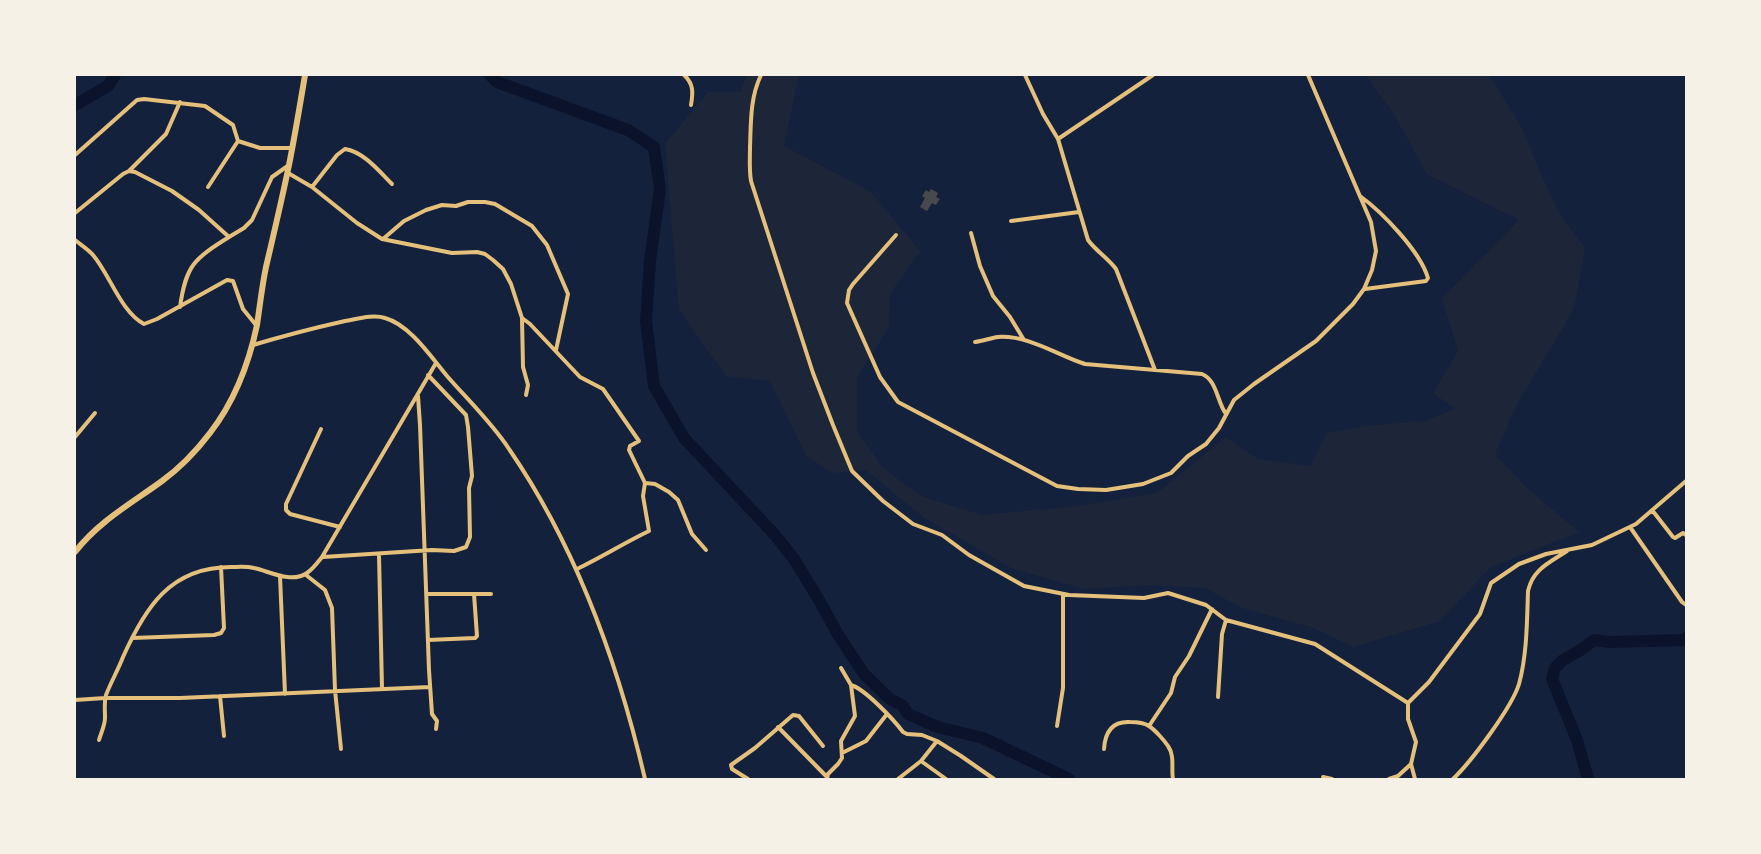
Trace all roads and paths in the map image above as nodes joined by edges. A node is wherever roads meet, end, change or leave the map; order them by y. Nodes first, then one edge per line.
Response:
1 (305, 75) edge
2 (684, 75) edge
3 (761, 75) edge
4 (1024, 75) edge
5 (1153, 75) edge
6 (1308, 75) edge
7 (180, 102) junction
8 (691, 105) dead end
9 (1058, 139) junction
10 (238, 141) junction
11 (292, 148) junction
12 (75, 155) edge
13 (289, 164) junction
14 (129, 171) junction
15 (287, 173) junction
16 (392, 184) dead end
17 (208, 187) dead end
18 (312, 187) junction
19 (1360, 196) junction
20 (1079, 212) junction
21 (75, 213) edge
22 (1011, 221) dead end
23 (971, 233) dead end
24 (896, 235) dead end
25 (229, 237) junction
26 (382, 239) junction
27 (75, 240) edge
28 (1364, 289) junction
29 (180, 307) junction
30 (522, 318) junction
31 (256, 325) junction
32 (1024, 341) junction
33 (975, 342) dead end
34 (252, 345) junction
35 (555, 351) junction
36 (436, 363) junction
37 (1155, 370) junction
38 (428, 375) junction
39 (417, 395) junction
40 (526, 395) dead end
41 (95, 413) dead end
42 (1226, 414) junction
43 (321, 429) dead end
44 (75, 437) edge
45 (1686, 481) edge
46 (645, 483) junction
47 (1652, 510) junction
48 (340, 527) junction
49 (1630, 527) junction
50 (1686, 536) edge
51 (1570, 549) junction
52 (706, 550) dead end
53 (424, 551) junction
54 (75, 552) edge
55 (379, 555) junction
56 (322, 557) junction
57 (220, 567) junction
58 (577, 569) junction
59 (306, 574) junction
60 (280, 576) junction
61 (427, 594) junction
62 (474, 594) junction
63 (491, 594) dead end
64 (1063, 594) junction
65 (1686, 605) edge
66 (1212, 609) junction
67 (1226, 620) junction
68 (132, 638) junction
69 (428, 640) junction
70 (841, 668) dead end
71 (851, 685) junction
72 (430, 687) junction
73 (382, 688) junction
74 (335, 690) junction
75 (285, 694) junction
76 (220, 696) junction
77 (1218, 697) dead end
78 (105, 698) junction
79 (75, 700) edge
80 (1408, 703) junction
81 (887, 714) junction
82 (1057, 726) dead end
83 (1149, 726) junction
84 (778, 727) junction
85 (436, 729) dead end
86 (224, 736) dead end
87 (99, 740) dead end
88 (937, 741) junction
89 (823, 746) dead end
90 (340, 749) dead end
91 (1104, 749) dead end
92 (842, 753) junction
93 (921, 761) junction
94 (1411, 764) junction
95 (1323, 777) dead end
96 (827, 778) edge
97 (645, 779) edge
98 (748, 779) edge
99 (898, 779) edge
100 (946, 779) edge
101 (994, 779) edge
102 (1173, 779) edge
103 (1332, 779) edge
104 (1389, 779) edge
105 (1415, 779) edge
106 (1453, 779) edge

1 - 11 main road
2 - 8 street
3 - 64 street
4 - 9 street
5 - 9 street
6 - 19 street
7 - 10 street
7 - 12 street
7 - 14 street
9 - 20 street
10 - 11 street
10 - 17 street
11 - 13 main road
13 - 15 main road
13 - 25 street
14 - 21 street
14 - 25 street
15 - 18 street
15 - 31 main road
16 - 18 street
18 - 26 street
19 - 28 street
19 - 28 street
20 - 22 street
20 - 37 street
23 - 32 street
24 - 42 street
25 - 29 street
26 - 30 street
26 - 35 street
27 - 29 street
28 - 42 street
29 - 31 street
30 - 35 street
30 - 40 street
31 - 34 main road
32 - 33 street
32 - 37 street
34 - 36 street
34 - 54 main road
35 - 46 street
36 - 38 street
36 - 58 street
37 - 42 street
38 - 39 street
38 - 53 street
39 - 48 street
39 - 53 street
41 - 44 street
43 - 48 street
45 - 47 street
46 - 52 street
46 - 58 street
47 - 49 street
47 - 50 street
48 - 56 street
49 - 51 street
49 - 65 street
51 - 80 street
51 - 106 street
53 - 55 street
53 - 61 street
55 - 56 street
55 - 73 street
56 - 59 street
57 - 60 street
57 - 68 street
57 - 68 street
58 - 97 street
59 - 60 street
59 - 74 street
60 - 75 street
61 - 62 street
61 - 69 street
62 - 63 street
62 - 69 street
64 - 66 street
64 - 82 street
66 - 67 street
66 - 83 street
67 - 77 street
67 - 80 street
68 - 78 street
69 - 72 street
70 - 71 street
71 - 81 street
71 - 92 street
72 - 73 street
72 - 85 street
73 - 74 street
74 - 75 street
74 - 90 street
75 - 76 street
76 - 78 street
76 - 86 street
78 - 79 street
78 - 87 street
80 - 94 street
81 - 88 street
81 - 92 street
83 - 91 street
83 - 102 street
84 - 89 street
84 - 96 street
84 - 98 street
88 - 93 street
88 - 101 street
92 - 96 street
93 - 99 street
93 - 100 street
94 - 104 street
94 - 105 street
95 - 103 street

